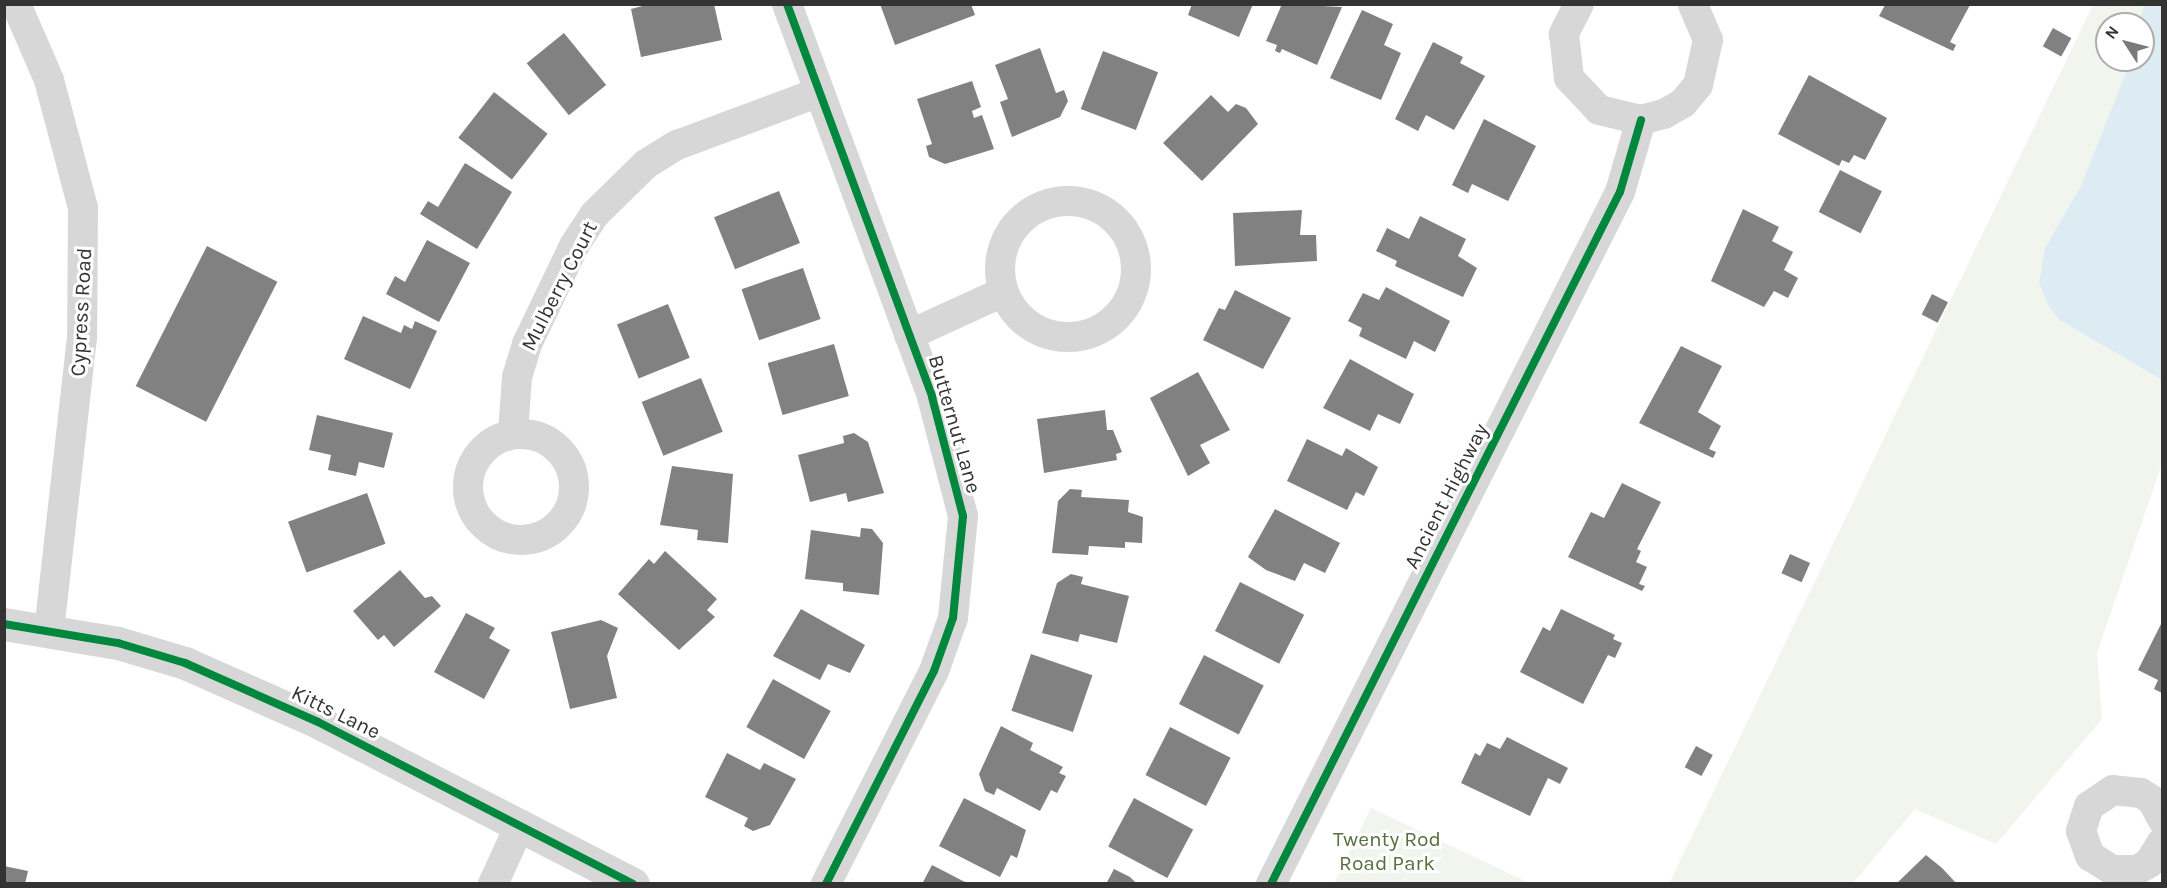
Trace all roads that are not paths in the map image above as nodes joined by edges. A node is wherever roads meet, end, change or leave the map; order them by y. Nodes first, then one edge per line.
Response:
1 (16, 4) edge
2 (787, 4) edge
3 (1693, 4) edge
4 (1568, 7) edge
5 (817, 93) junction
6 (1641, 120) junction
7 (1003, 292) junction
8 (909, 335) junction
9 (513, 434) dead end
10 (4, 624) edge
11 (50, 630) junction
12 (2163, 819) edge
13 (520, 825) junction
14 (2163, 842) edge
15 (493, 884) edge
16 (633, 884) edge
17 (826, 884) edge
18 (1271, 884) edge

1 - 11 street, Cypress Road
2 - 5 street, Butternut Lane
3 - 6 street
4 - 6 street
5 - 8 street, Butternut Lane
5 - 9 street, Mulberry Court
6 - 18 street, Ancient Highway
7 - 7 street
7 - 8 street
8 - 17 street, Butternut Lane
10 - 11 street, Kitts Lane
11 - 13 street, Kitts Lane
12 - 14 street
13 - 15 street
13 - 16 street, Kitts Lane

